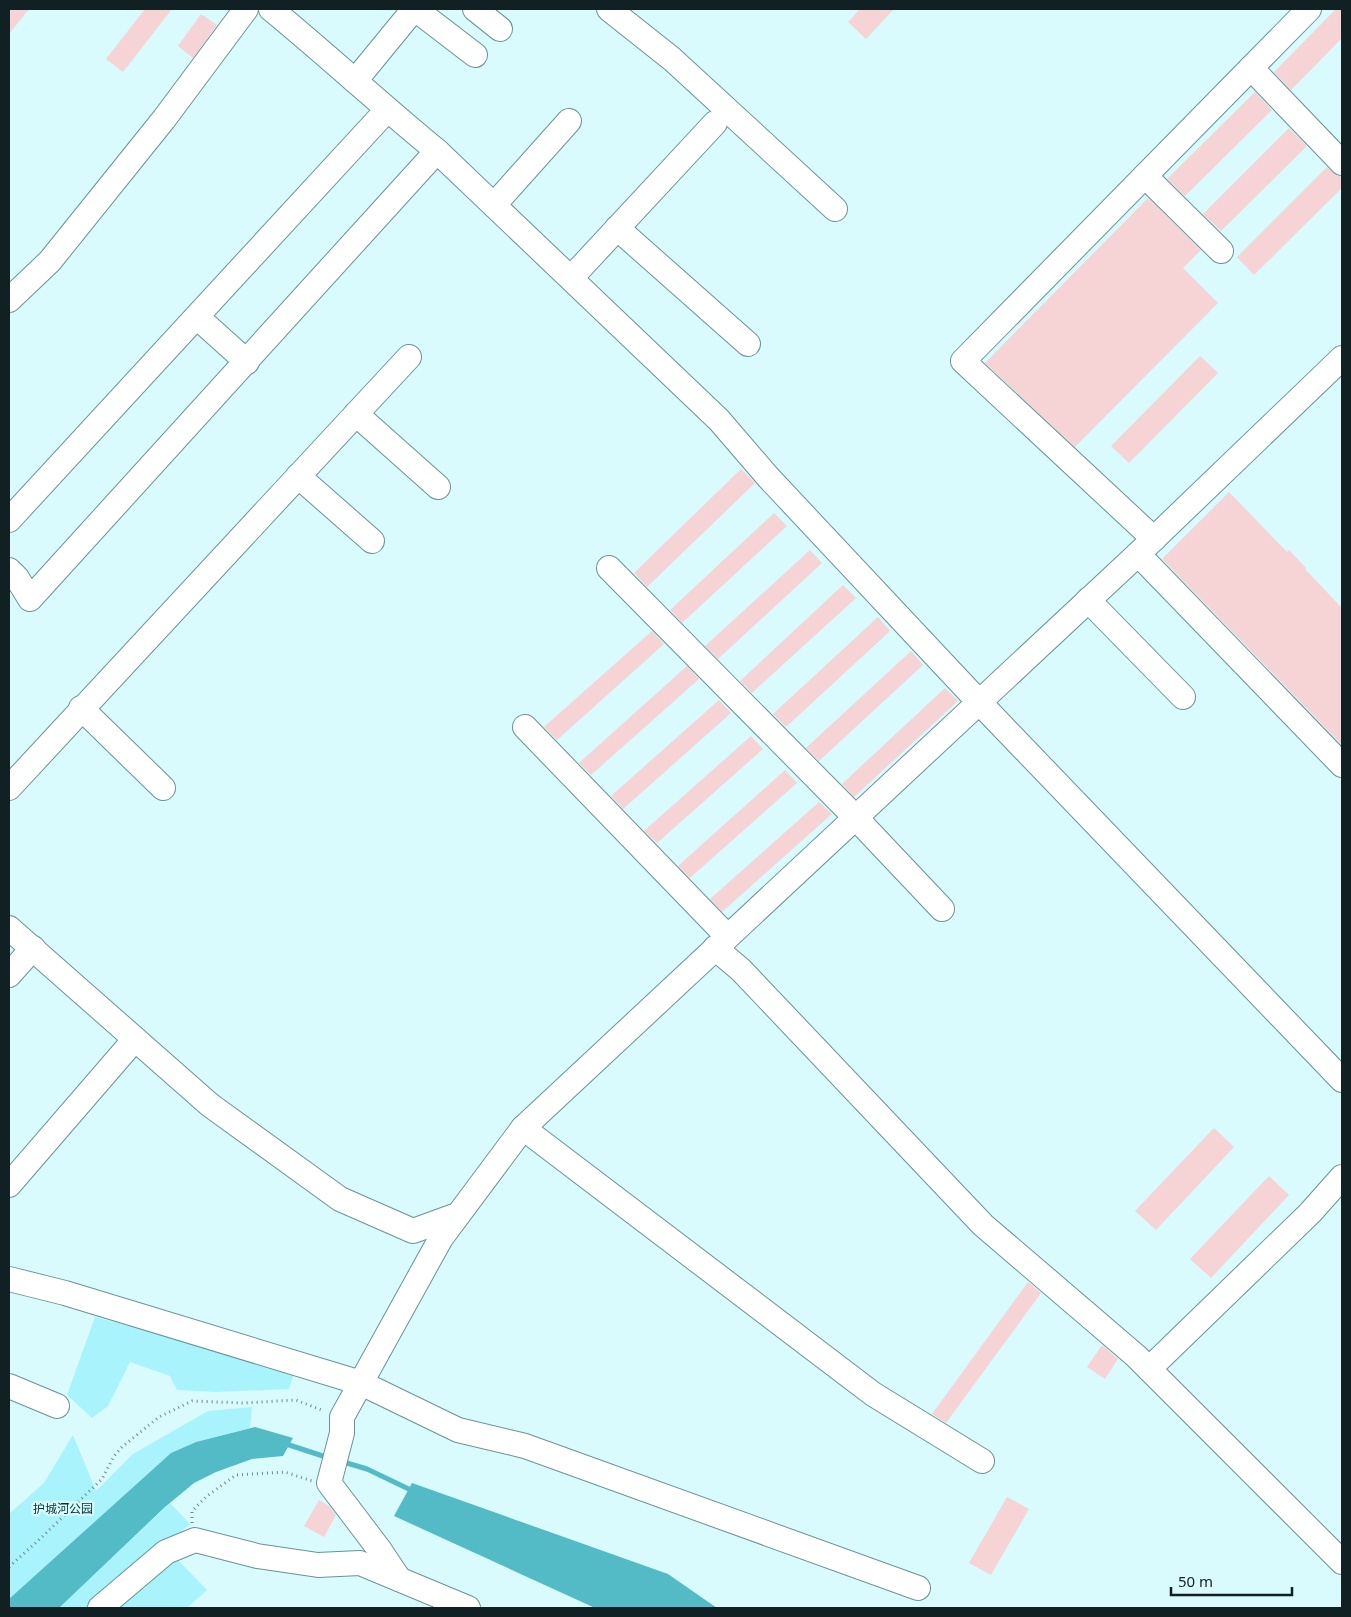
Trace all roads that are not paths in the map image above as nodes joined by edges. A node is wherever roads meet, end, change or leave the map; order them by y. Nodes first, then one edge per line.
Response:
1 (246, 9) edge
2 (271, 9) edge
3 (414, 9) edge
4 (474, 9) edge
5 (609, 9) edge
6 (1309, 9) edge
7 (500, 29) dead end
8 (475, 55) dead end
9 (1251, 68) junction
10 (355, 81) junction
11 (387, 110) junction
12 (569, 121) dead end
13 (715, 123) dead end
14 (437, 151) junction
15 (1342, 163) edge
16 (1145, 176) junction
17 (494, 205) junction
18 (835, 209) dead end
19 (617, 228) junction
20 (1221, 251) dead end
21 (570, 278) junction
22 (9, 300) edge
23 (197, 317) junction
24 (748, 344) dead end
25 (409, 358) dead end
26 (1342, 358) edge
27 (247, 362) junction
28 (356, 414) junction
29 (298, 476) junction
30 (438, 487) dead end
31 (9, 520) edge
32 (372, 541) dead end
33 (1146, 547) junction
34 (609, 568) dead end
35 (12, 578) edge
36 (1088, 600) junction
37 (1183, 697) dead end
38 (979, 702) junction
39 (82, 708) junction
40 (525, 727) dead end
41 (1342, 765) edge
42 (9, 788) edge
43 (163, 788) dead end
44 (855, 817) junction
45 (942, 908) dead end
46 (9, 928) edge
47 (721, 942) junction
48 (33, 948) junction
49 (9, 975) edge
50 (134, 1039) junction
51 (1342, 1080) edge
52 (523, 1128) junction
53 (1342, 1177) edge
54 (9, 1185) edge
55 (458, 1215) junction
56 (9, 1279) edge
57 (1149, 1368) junction
58 (361, 1383) junction
59 (9, 1386) edge
60 (57, 1406) dead end
61 (982, 1461) dead end
62 (1342, 1562) edge
63 (399, 1579) junction
64 (918, 1588) dead end
65 (100, 1608) edge
66 (468, 1608) edge

1 - 22 street
2 - 10 street
3 - 8 street
3 - 10 street
4 - 7 street
5 - 18 street
6 - 9 street
9 - 15 street
9 - 16 street
10 - 11 street
11 - 14 street
11 - 23 street
12 - 17 street
13 - 19 street
14 - 17 street
14 - 27 street
16 - 20 street
16 - 33 street
17 - 21 street
19 - 21 street
19 - 24 street
21 - 38 street
23 - 27 street
23 - 31 street
25 - 28 street
26 - 33 street
27 - 35 street
28 - 29 street
28 - 30 street
29 - 32 street
29 - 39 street
33 - 36 street
33 - 41 street
34 - 44 street
36 - 37 street
36 - 38 street
38 - 44 street
38 - 51 street
39 - 42 street
39 - 43 street
40 - 47 street
44 - 45 street
44 - 47 street
46 - 48 street
47 - 52 street
47 - 57 street
48 - 49 street
48 - 50 street
50 - 54 street
50 - 55 street
52 - 55 street
52 - 61 street
53 - 57 street
55 - 58 street
56 - 58 street
57 - 62 street
58 - 63 street
58 - 64 street
59 - 60 street
63 - 65 street
63 - 66 street

